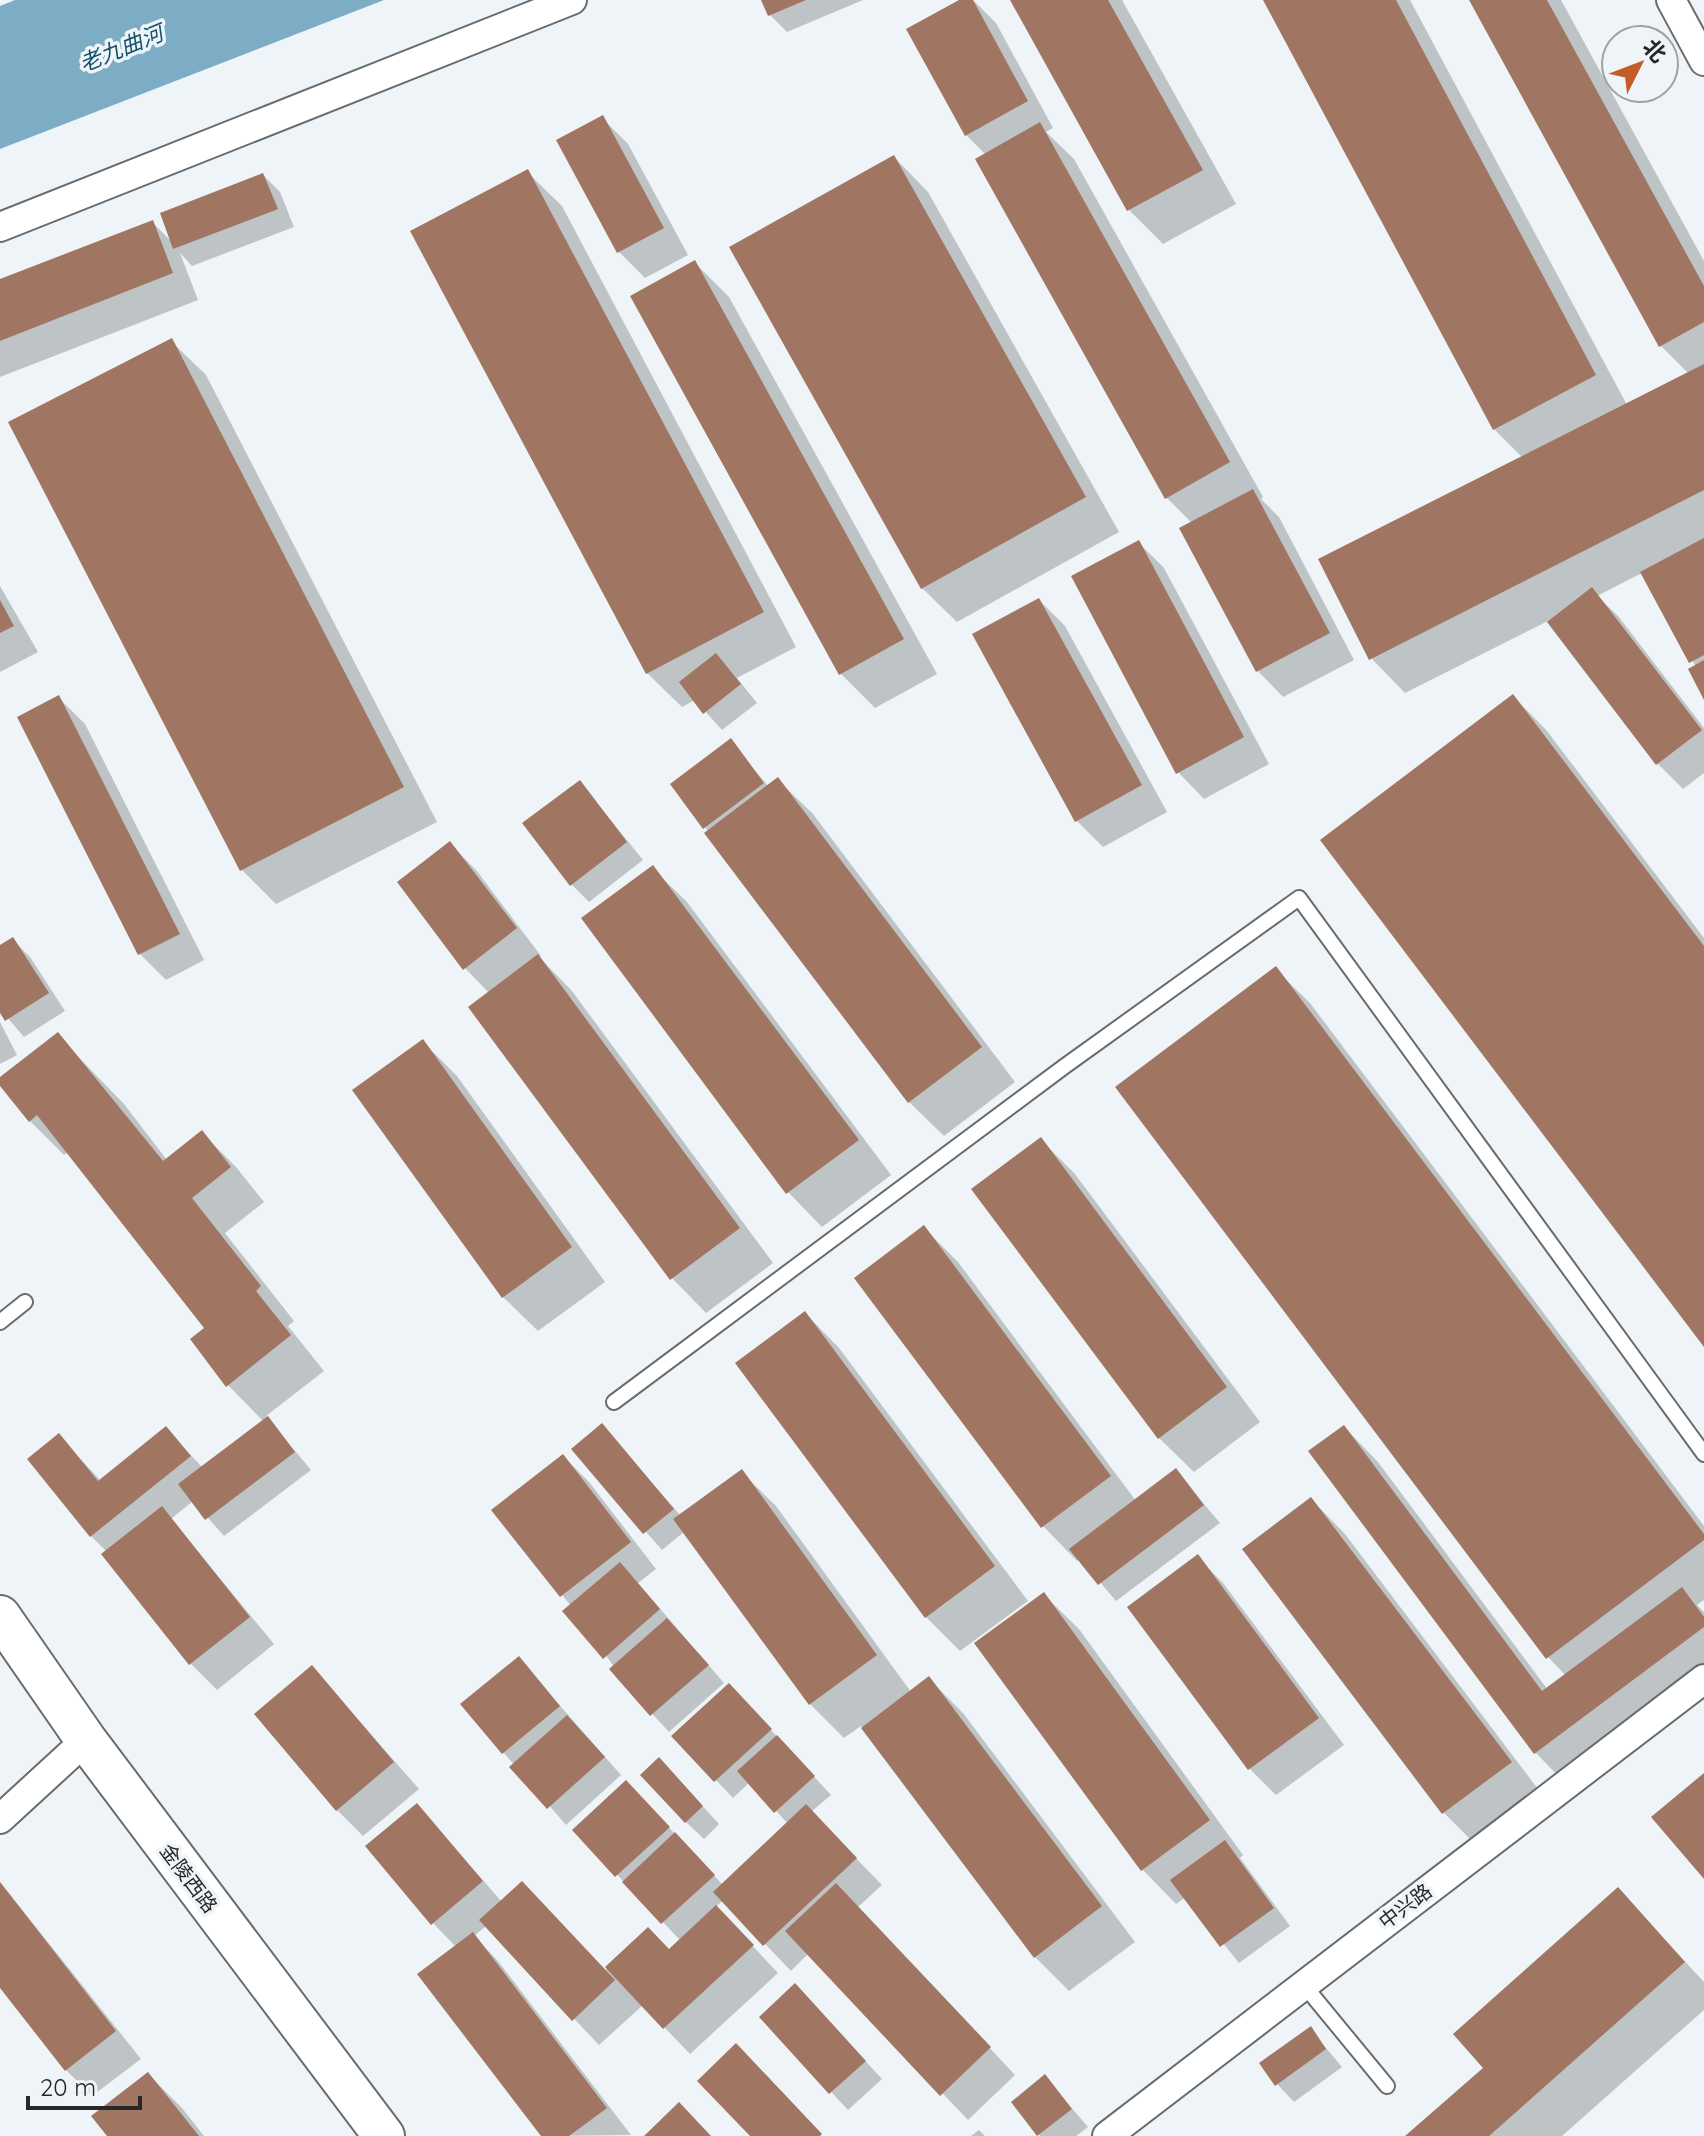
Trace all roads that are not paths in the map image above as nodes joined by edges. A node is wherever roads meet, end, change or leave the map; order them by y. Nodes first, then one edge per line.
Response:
1 (572, 0) edge
2 (1671, 0) edge
3 (1704, 61) edge
4 (0, 227) edge
5 (25, 1302) dead end
6 (0, 1322) edge
7 (614, 1402) dead end
8 (1704, 1454) edge
9 (0, 1616) edge
10 (1704, 1679) edge
11 (86, 1740) junction
12 (0, 1819) edge
13 (1302, 1984) junction
14 (1387, 2086) dead end
15 (384, 2136) edge
16 (1107, 2136) edge

1 - 4 street
2 - 3 street
5 - 6 lane
7 - 8 lane
9 - 11 main road, 金陵西路
10 - 13 street, 中兴路
11 - 12 street
11 - 15 main road, 金陵西路
13 - 14 lane
13 - 16 street, 中兴路

